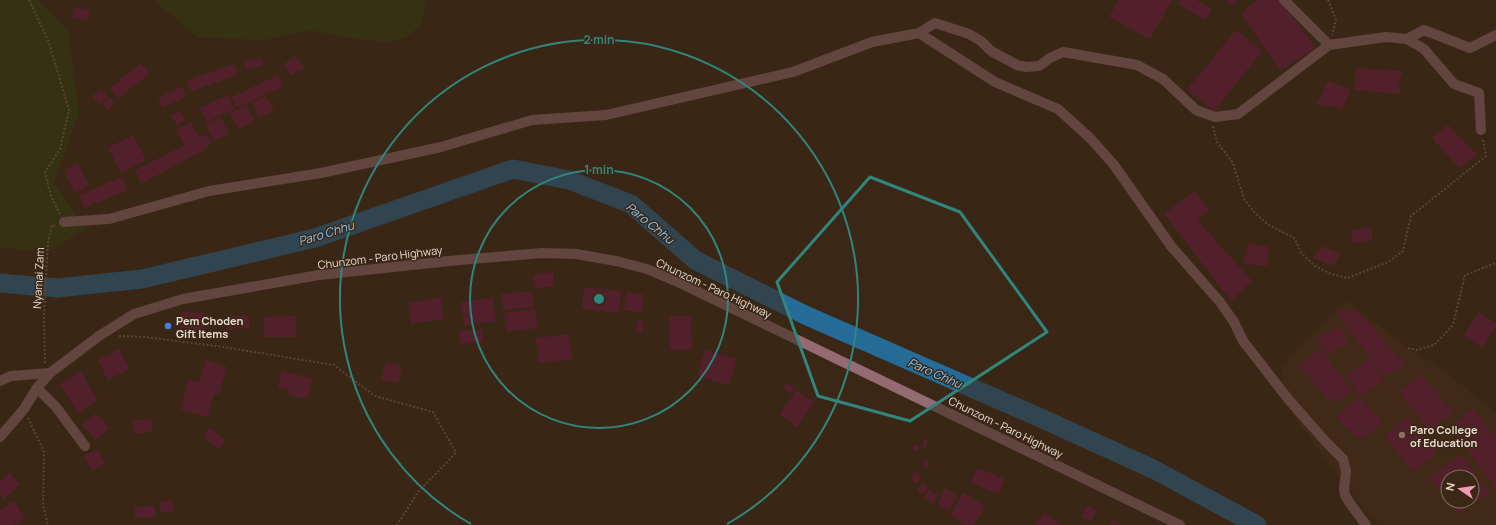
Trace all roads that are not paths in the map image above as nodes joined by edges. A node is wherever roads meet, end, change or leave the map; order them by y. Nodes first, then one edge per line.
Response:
1 (1284, 0) edge
2 (919, 33) junction
3 (1496, 35) edge
4 (1407, 39) junction
5 (1329, 45) junction
6 (1481, 130) road end
7 (64, 222) road end
8 (50, 373) junction
9 (0, 381) edge
10 (37, 388) junction
11 (0, 437) edge
12 (85, 446) dead end
13 (1180, 525) edge
14 (1366, 525) edge

1 - 5 street
2 - 5 street
2 - 7 street
2 - 14 street
3 - 4 street
4 - 5 street
4 - 6 street
8 - 9 street
8 - 10 street, Chunzom - Paro Highway
8 - 13 street, Chunzom - Paro Highway
10 - 11 street, Chunzom - Paro Highway
10 - 12 street

